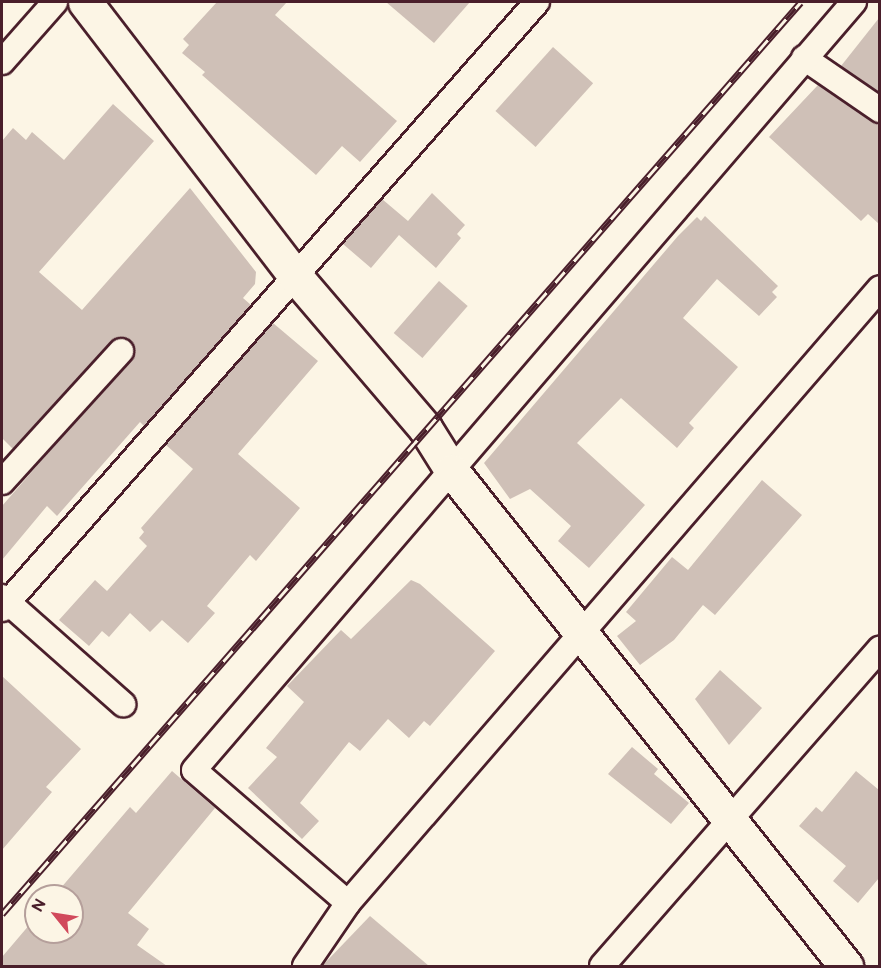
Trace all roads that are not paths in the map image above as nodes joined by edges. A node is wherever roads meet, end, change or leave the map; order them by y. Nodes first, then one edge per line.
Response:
1 (55, 2) edge
2 (85, 2) edge
3 (537, 2) edge
4 (854, 2) edge
5 (804, 58) junction
6 (2, 62) edge
7 (879, 110) edge
8 (296, 277) junction
9 (879, 288) edge
10 (121, 351) dead end
11 (452, 471) junction
12 (2, 482) edge
13 (3, 603) edge
14 (581, 635) junction
15 (879, 648) edge
16 (123, 704) dead end
17 (727, 821) junction
18 (348, 903) junction
19 (305, 966) edge
20 (602, 966) edge
21 (846, 966) edge

1 - 6 street
2 - 8 street
3 - 8 street
4 - 5 street
5 - 7 street
5 - 11 street
8 - 11 street
8 - 13 street
9 - 14 street
10 - 12 street
11 - 14 street
11 - 18 street
13 - 16 street
14 - 17 street
14 - 18 street
15 - 17 street
17 - 20 street
17 - 21 street
18 - 19 street

